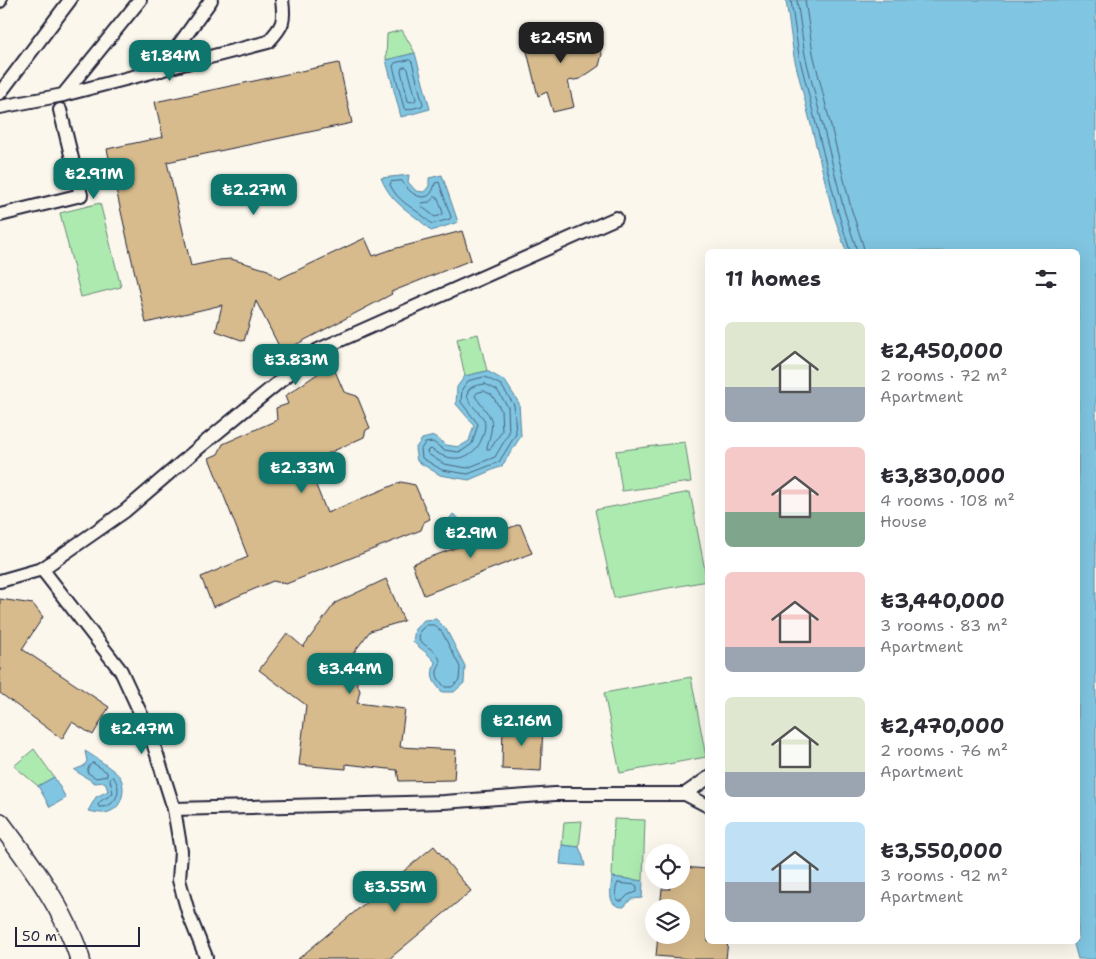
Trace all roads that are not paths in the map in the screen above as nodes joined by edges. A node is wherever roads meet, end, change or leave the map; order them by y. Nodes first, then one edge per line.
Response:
1 (70, 0) edge
2 (140, 0) edge
3 (211, 0) edge
4 (282, 0) edge
5 (161, 70) junction
6 (0, 93) edge
7 (62, 95) junction
8 (0, 107) edge
9 (60, 110) dead end
10 (0, 215) edge
11 (616, 218) dead end
12 (42, 569) junction
13 (0, 581) edge
14 (705, 780) edge
15 (685, 794) junction
16 (705, 804) edge
17 (174, 809) junction
18 (0, 822) edge
19 (80, 959) edge
20 (205, 959) edge

1 - 6 street
2 - 7 street
3 - 5 street
4 - 5 street
5 - 7 street
7 - 8 street
9 - 10 street
11 - 12 street
12 - 13 street
12 - 17 street
14 - 15 street
15 - 16 street
15 - 17 street
17 - 20 street
18 - 19 main road

